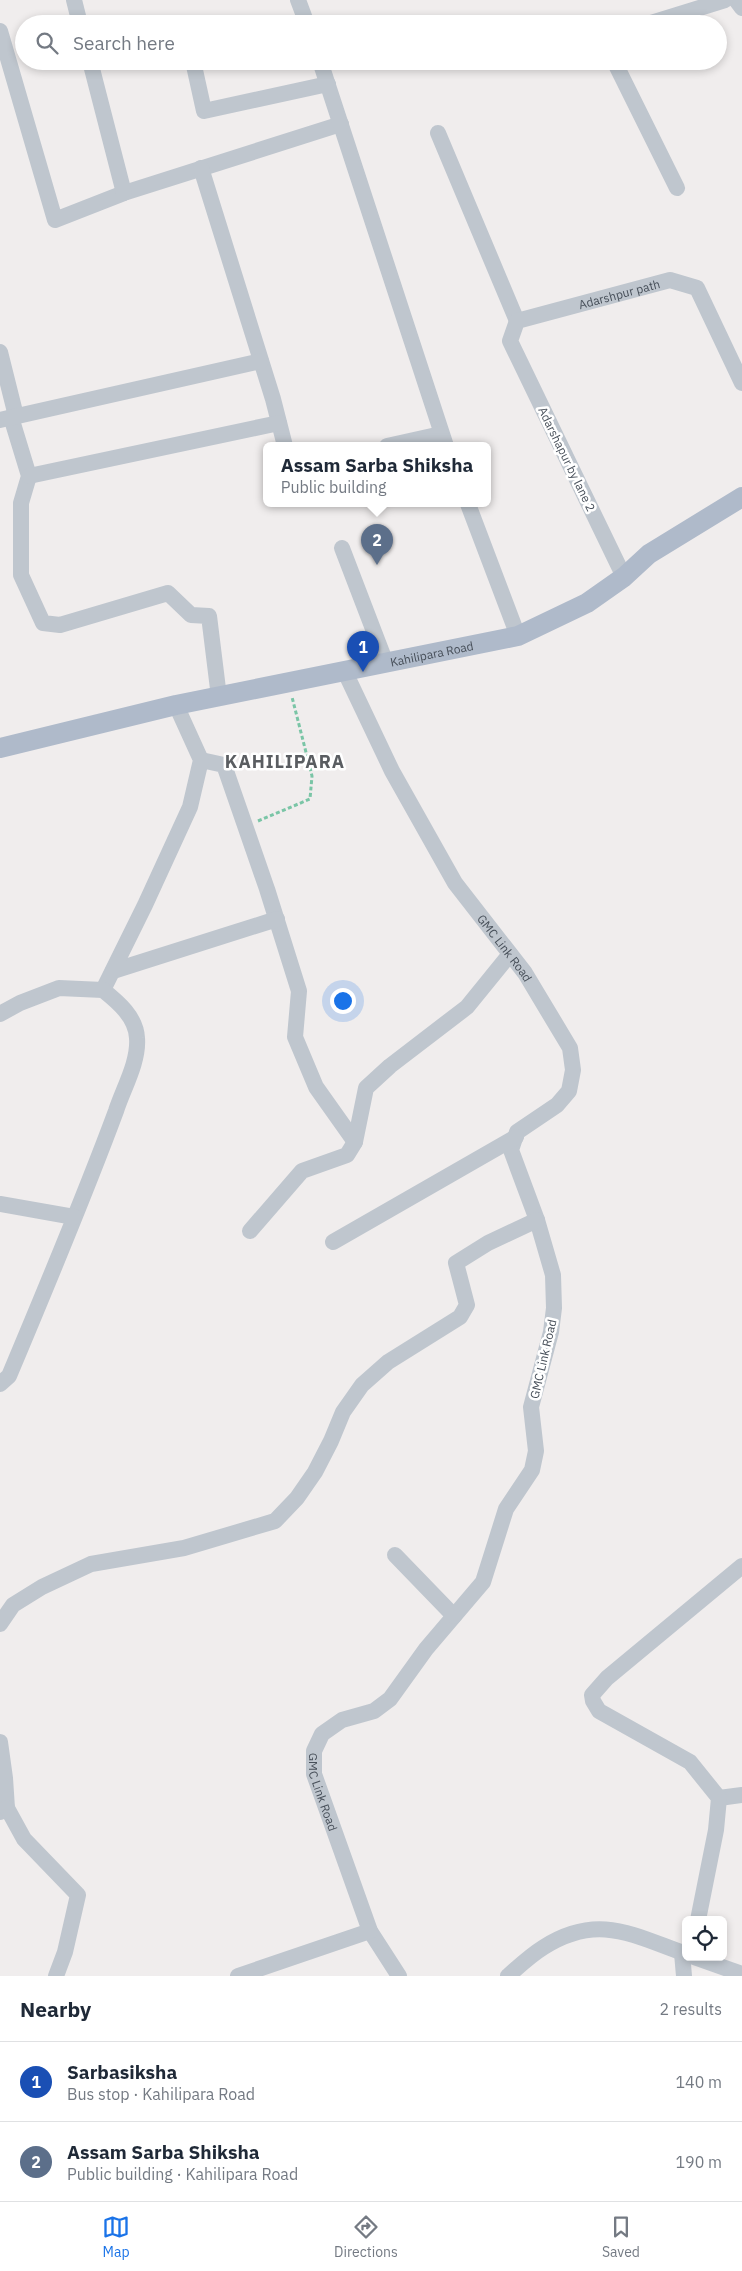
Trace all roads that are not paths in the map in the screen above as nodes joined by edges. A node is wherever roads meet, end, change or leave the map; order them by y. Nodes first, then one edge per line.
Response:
1 (74, 0) edge
2 (298, 0) edge
3 (725, 0) edge
4 (736, 0) edge
5 (742, 8) edge
6 (78, 15) edge
7 (304, 15) edge
8 (677, 15) edge
9 (0, 31) edge
10 (92, 70) edge
11 (194, 70) edge
12 (323, 70) edge
13 (618, 70) edge
14 (328, 84) junction
15 (341, 124) junction
16 (438, 133) dead end
17 (201, 168) junction
18 (677, 188) dead end
19 (124, 193) junction
20 (517, 322) junction
21 (0, 352) edge
22 (261, 361) junction
23 (742, 383) edge
24 (9, 418) edge
25 (279, 423) junction
26 (444, 440) edge
27 (284, 442) edge
28 (425, 442) edge
29 (29, 476) junction
30 (742, 497) edge
31 (469, 507) edge
32 (342, 548) dead end
33 (624, 576) junction
34 (518, 636) junction
35 (386, 663) junction
36 (345, 672) junction
37 (219, 697) junction
38 (176, 705) junction
39 (0, 748) edge
40 (201, 760) junction
41 (277, 919) junction
42 (510, 954) junction
43 (113, 971) junction
44 (103, 990) junction
45 (0, 1014) edge
46 (516, 1137) junction
47 (355, 1142) junction
48 (0, 1204) edge
49 (74, 1218) junction
50 (537, 1220) junction
51 (250, 1231) dead end
52 (333, 1242) dead end
53 (0, 1384) edge
54 (395, 1554) dead end
55 (742, 1566) edge
56 (454, 1616) junction
57 (0, 1624) edge
58 (0, 1742) edge
59 (742, 1795) edge
60 (719, 1798) junction
61 (4, 1810) edge
62 (699, 1916) edge
63 (370, 1931) junction
64 (682, 1953) edge
65 (686, 1961) edge
66 (704, 1961) edge
67 (742, 1974) edge
68 (56, 1976) edge
69 (238, 1976) edge
70 (399, 1976) edge
71 (508, 1976) edge
72 (684, 1976) edge

1 - 6 street
2 - 7 street
3 - 8 street
4 - 5 street
9 - 19 street
10 - 19 street
11 - 14 street
12 - 14 street
13 - 18 street
14 - 15 street
15 - 17 street
15 - 26 street
16 - 20 street
17 - 19 street
17 - 22 street
20 - 23 street, Adarshpur path
20 - 33 street, Adarshapur by lane 2
21 - 24 street
22 - 24 street
22 - 25 street
24 - 29 street
25 - 27 street
25 - 29 street
26 - 28 street
29 - 37 street
30 - 33 main road, Kahilipara Road
31 - 34 street
32 - 35 street
33 - 34 main road, Kahilipara Road
34 - 35 main road, Kahilipara Road
35 - 36 main road, Kahilipara Road
36 - 37 main road, Kahilipara Road
36 - 42 street, GMC Link Road
37 - 38 main road, Kahilipara Road
38 - 39 main road, Kahilipara Road
38 - 40 street
40 - 41 street
40 - 43 street
41 - 43 street
41 - 47 street
42 - 46 street, GMC Link Road
42 - 47 street
43 - 44 street
44 - 45 street
44 - 49 street
46 - 50 street, GMC Link Road
46 - 52 street
47 - 51 street
48 - 49 street
49 - 53 street
50 - 56 street, GMC Link Road
50 - 57 street
54 - 56 street
55 - 60 street
56 - 63 street, GMC Link Road
58 - 61 street
59 - 60 street
60 - 62 street
61 - 68 street
63 - 69 street
63 - 70 street, GMC Link Road
64 - 71 street
65 - 72 street
66 - 67 street

